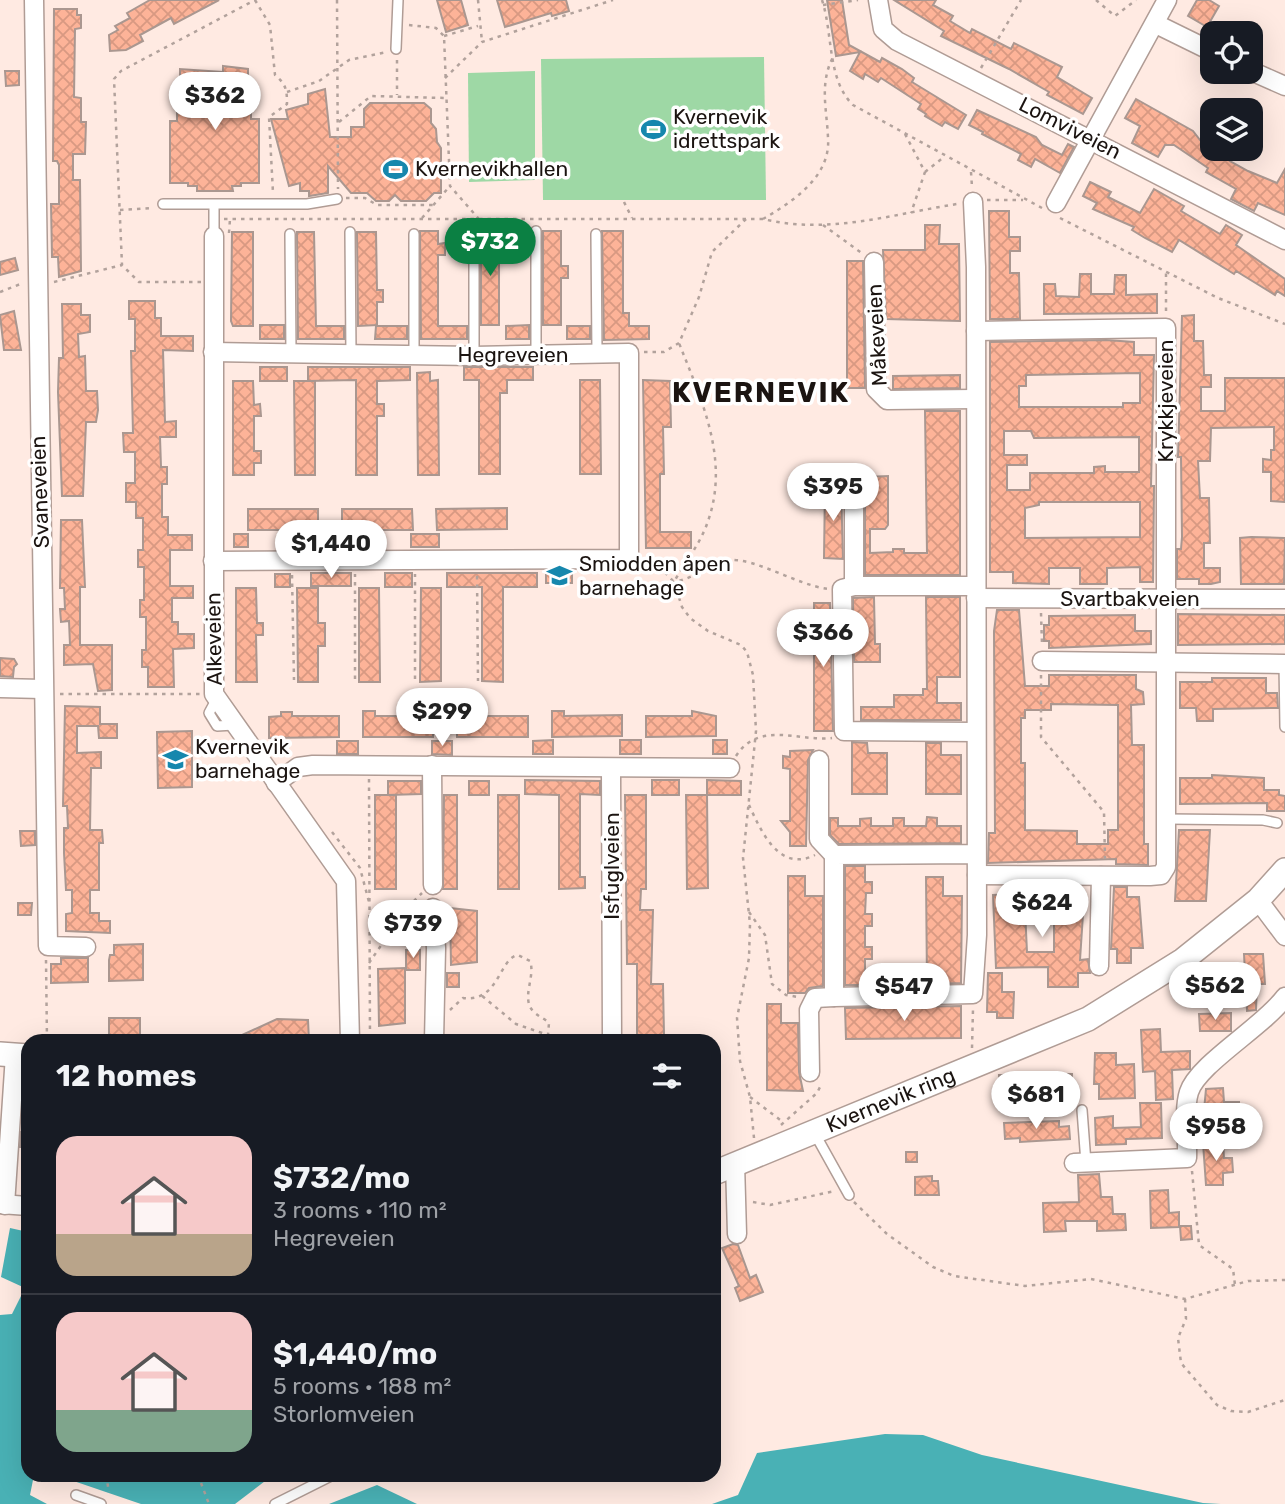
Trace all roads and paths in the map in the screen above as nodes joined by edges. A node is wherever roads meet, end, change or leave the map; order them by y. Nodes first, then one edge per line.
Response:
1 (34, 0) edge
2 (255, 0) edge
3 (337, 0) edge
4 (398, 0) edge
5 (478, 0) edge
6 (613, 0) edge
7 (822, 0) edge
8 (858, 0) edge
9 (878, 0) edge
10 (1021, 0) edge
11 (1096, 0) edge
12 (1136, 0) edge
13 (1167, 0) edge
14 (823, 5) junction
15 (398, 24) junction
16 (1156, 24) junction
17 (479, 26) junction
18 (444, 36) junction
19 (482, 42) junction
20 (1200, 46) edge
21 (397, 50) junction
22 (833, 57) junction
23 (339, 68) junction
24 (1263, 76) edge
25 (445, 78) junction
26 (975, 80) junction
27 (1285, 86) edge
28 (287, 93) junction
29 (397, 95) junction
30 (445, 97) junction
31 (339, 122) junction
32 (905, 134) junction
33 (1091, 139) junction
34 (944, 157) junction
35 (925, 172) junction
36 (971, 172) junction
37 (450, 186) junction
38 (337, 199) junction
39 (1026, 200) junction
40 (624, 202) dead end
41 (973, 202) junction
42 (163, 204) joint
43 (272, 205) junction
44 (435, 205) junction
45 (214, 206) junction
46 (120, 210) junction
47 (1055, 211) junction
48 (911, 213) junction
49 (340, 218) junction
50 (478, 218) junction
51 (632, 218) junction
52 (422, 219) junction
53 (746, 219) junction
54 (763, 219) junction
55 (823, 225) junction
56 (214, 228) junction
57 (536, 231) dead end
58 (350, 232) dead end
59 (474, 233) dead end
60 (290, 234) dead end
61 (414, 234) dead end
62 (596, 234) dead end
63 (1285, 240) edge
64 (874, 262) joint
65 (122, 265) junction
66 (1166, 273) junction
67 (37, 282) junction
68 (214, 283) junction
69 (0, 292) edge
70 (1285, 324) edge
71 (1166, 328) junction
72 (976, 331) junction
73 (679, 343) junction
74 (213, 352) junction
75 (291, 353) junction
76 (536, 353) junction
77 (597, 353) junction
78 (629, 353) junction
79 (351, 354) junction
80 (414, 355) junction
81 (474, 356) junction
82 (974, 399) junction
83 (854, 480) dead end
84 (628, 558) junction
85 (291, 559) junction
86 (355, 560) junction
87 (476, 560) junction
88 (213, 561) junction
89 (415, 561) junction
90 (674, 582) junction
91 (848, 588) junction
92 (976, 592) junction
93 (1285, 598) edge
94 (1040, 599) junction
95 (1167, 599) junction
96 (1042, 661) joint
97 (1165, 663) junction
98 (1285, 664) edge
99 (355, 679) dead end
100 (415, 679) dead end
101 (294, 680) dead end
102 (478, 681) dead end
103 (1040, 685) dead end
104 (0, 688) edge
105 (41, 690) junction
106 (215, 697) junction
107 (1285, 727) edge
108 (844, 731) junction
109 (976, 732) junction
110 (755, 742) junction
111 (818, 760) dead end
112 (731, 764) joint
113 (369, 765) junction
114 (432, 765) junction
115 (611, 769) junction
116 (276, 783) junction
117 (748, 802) junction
118 (1167, 819) junction
119 (1277, 823) dead end
120 (330, 829) dead end
121 (830, 852) junction
122 (976, 854) junction
123 (1285, 870) edge
124 (1103, 873) junction
125 (977, 875) junction
126 (433, 885) joint
127 (1258, 900) junction
128 (369, 902) junction
129 (433, 908) dead end
130 (749, 911) junction
131 (1285, 936) edge
132 (48, 946) junction
133 (86, 947) dead end
134 (369, 962) junction
135 (1099, 966) dead end
136 (972, 994) junction
137 (481, 995) junction
138 (834, 997) junction
139 (1285, 997) edge
140 (815, 998) junction
141 (436, 1011) junction
142 (47, 1034) edge
143 (350, 1034) edge
144 (370, 1034) edge
145 (434, 1034) edge
146 (545, 1034) edge
147 (548, 1034) edge
148 (612, 1034) edge
149 (14, 1055) edge
150 (972, 1055) dead end
151 (810, 1063) joint
152 (750, 1097) junction
153 (1082, 1110) dead end
154 (783, 1122) junction
155 (776, 1130) dead end
156 (815, 1134) junction
157 (755, 1149) dead end
158 (1188, 1158) junction
159 (1080, 1163) joint
160 (724, 1168) edge
161 (849, 1195) junction
162 (721, 1200) edge
163 (738, 1200) junction
164 (3, 1204) edge
165 (21, 1205) edge
166 (737, 1234) dead end
167 (1285, 1280) edge
168 (1235, 1285) junction
169 (1185, 1299) junction
170 (1285, 1400) edge
171 (107, 1482) edge
172 (201, 1482) edge
173 (318, 1482) edge
174 (108, 1492) dead end
175 (76, 1495) dead end
176 (101, 1504) edge
177 (209, 1504) edge
178 (275, 1504) edge

1 - 67 street, Svaneveien
2 - 28 path
2 - 46 path
3 - 23 path
4 - 15 lane
5 - 17 path
6 - 19 path
7 - 14 path
8 - 14 path
9 - 26 street, Lomviveien
10 - 26 path
11 - 12 path
13 - 16 street
14 - 22 path
15 - 18 path
15 - 21 lane
16 - 20 street
16 - 33 street
17 - 18 path
17 - 19 path
18 - 25 path
19 - 25 path
21 - 23 path
21 - 29 path
22 - 32 path
22 - 54 path
23 - 28 path
23 - 31 path
24 - 27 street
25 - 30 path
26 - 33 street, Lomviveien
28 - 43 path
29 - 30 path
29 - 31 path
30 - 37 path
31 - 38 path
32 - 34 path
32 - 35 path
33 - 47 street
33 - 63 street, Lomviveien
34 - 35 path
34 - 36 path
35 - 48 path
36 - 39 path
36 - 41 path
37 - 44 path
37 - 50 path
38 - 43 lane
38 - 44 path
38 - 49 path
39 - 41 path
39 - 47 path
40 - 51 path
41 - 48 path
41 - 72 street
42 - 45 lane
42 - 46 path
43 - 45 lane
44 - 52 path
45 - 56 lane
46 - 65 path
47 - 66 path
48 - 55 path
49 - 52 path
49 - 56 path
50 - 51 path
50 - 52 path
51 - 53 path
53 - 54 path
53 - 73 path
54 - 55 path
55 - 64 path
56 - 68 street, Alkeveien
57 - 76 lane
58 - 79 lane
59 - 81 lane
60 - 75 lane
61 - 80 lane
62 - 77 lane
64 - 82 street, Måkeveien
65 - 67 path
65 - 68 path
66 - 70 path
66 - 71 path
67 - 69 path
67 - 105 street, Svaneveien
68 - 74 street, Alkeveien
71 - 72 street, Krykkjeveien
71 - 95 street, Krykkjeveien
72 - 82 street
73 - 78 path
73 - 90 path
74 - 75 street, Hegreveien
74 - 88 street, Alkeveien
75 - 79 street, Hegreveien
76 - 77 street, Hegreveien
76 - 81 street, Hegreveien
77 - 78 street, Hegreveien
78 - 84 street
79 - 80 street, Hegreveien
80 - 81 street, Hegreveien
82 - 92 street
83 - 91 street
84 - 87 street
84 - 90 path
85 - 86 street
85 - 88 street
85 - 101 path
86 - 89 street
86 - 99 path
87 - 89 street
87 - 102 path
88 - 106 street, Alkeveien
89 - 100 path
90 - 91 path
90 - 110 path
91 - 92 street
91 - 108 street
92 - 94 street, Svartbakveien
92 - 109 street
93 - 95 street, Svartbakveien
94 - 95 street, Svartbakveien
94 - 96 path
95 - 97 street, Krykkjeveien
96 - 97 street
97 - 98 street
97 - 118 street, Krykkjeveien
98 - 107 lane
103 - 124 path
104 - 105 street
105 - 106 path
105 - 132 street, Svaneveien
106 - 116 street, Alkeveien
108 - 109 street
108 - 110 path
109 - 122 street
110 - 112 path
110 - 117 path
111 - 121 street
112 - 115 street
113 - 114 street
113 - 116 street
113 - 128 path
114 - 115 street
114 - 126 street
115 - 148 street, Isfuglveien
116 - 143 street, Alkeveien
117 - 121 path
117 - 130 path
118 - 119 lane
118 - 124 street, Krykkjeveien
120 - 128 path
121 - 122 street
121 - 138 street
122 - 125 street
123 - 127 main road, Kvernevik ring
124 - 125 street, Krykkjeveien
124 - 135 street
125 - 136 street
126 - 134 path
127 - 131 street
127 - 156 main road, Kvernevik ring
128 - 134 path
129 - 141 street
130 - 140 path
130 - 152 path
132 - 133 street
132 - 142 path
134 - 144 path
136 - 138 street
136 - 150 path
137 - 141 path
137 - 146 path
137 - 147 path
138 - 140 street
139 - 158 street
140 - 151 street
141 - 145 street
149 - 164 street
151 - 154 path
152 - 154 path
152 - 157 path
153 - 159 lane
154 - 155 path
156 - 160 main road, Kvernevik ring
156 - 161 lane
158 - 159 street
158 - 168 path
160 - 163 street, Kvernevik ring
161 - 163 path
161 - 169 path
162 - 163 path
163 - 166 street, Kvernevik ring
164 - 165 street
167 - 168 path
168 - 169 path
169 - 170 path
171 - 174 path
172 - 177 path
173 - 178 lane
175 - 176 lane

